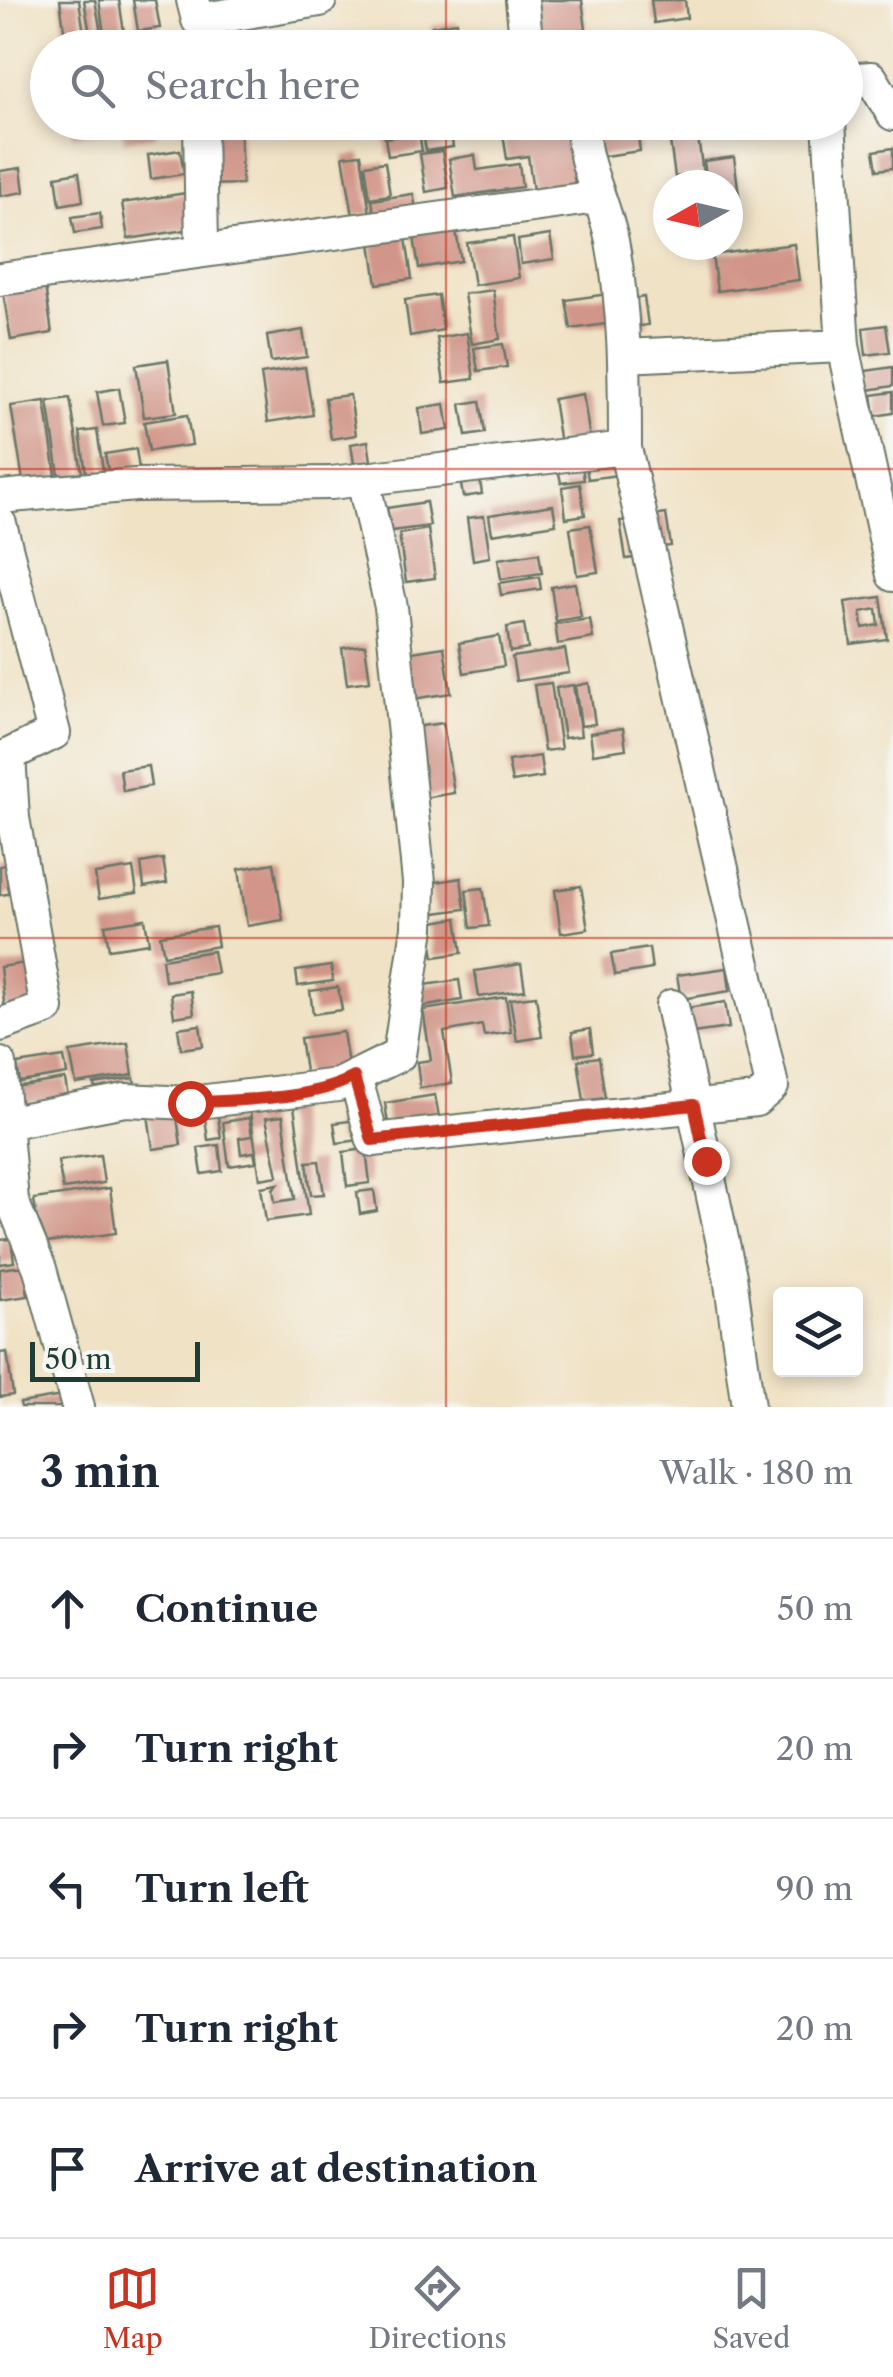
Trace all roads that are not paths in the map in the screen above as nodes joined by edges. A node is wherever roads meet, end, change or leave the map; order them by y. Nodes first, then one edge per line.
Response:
1 (320, 0) edge
2 (522, 0) edge
3 (196, 22) edge
4 (525, 30) edge
5 (863, 79) edge
6 (893, 114) edge
7 (200, 140) edge
8 (582, 140) edge
9 (830, 140) edge
10 (597, 197) junction
11 (202, 250) junction
12 (0, 279) edge
13 (843, 346) junction
14 (624, 356) junction
15 (625, 448) junction
16 (363, 480) junction
17 (0, 498) edge
18 (0, 524) edge
19 (893, 575) edge
20 (672, 1006) dead end
21 (0, 1025) edge
22 (0, 1064) edge
23 (354, 1077) junction
24 (694, 1105) junction
25 (4, 1123) junction
26 (78, 1407) edge
27 (748, 1407) edge

1 - 3 street
2 - 4 street
5 - 6 street
7 - 11 street
8 - 10 street
9 - 13 street
10 - 11 street
10 - 14 street
11 - 12 street
13 - 14 street
13 - 19 street
14 - 15 street
15 - 16 street
15 - 24 street
16 - 17 street
16 - 23 street
18 - 21 street
20 - 24 street
22 - 25 street
23 - 24 street
23 - 25 street
24 - 27 street
25 - 26 street

